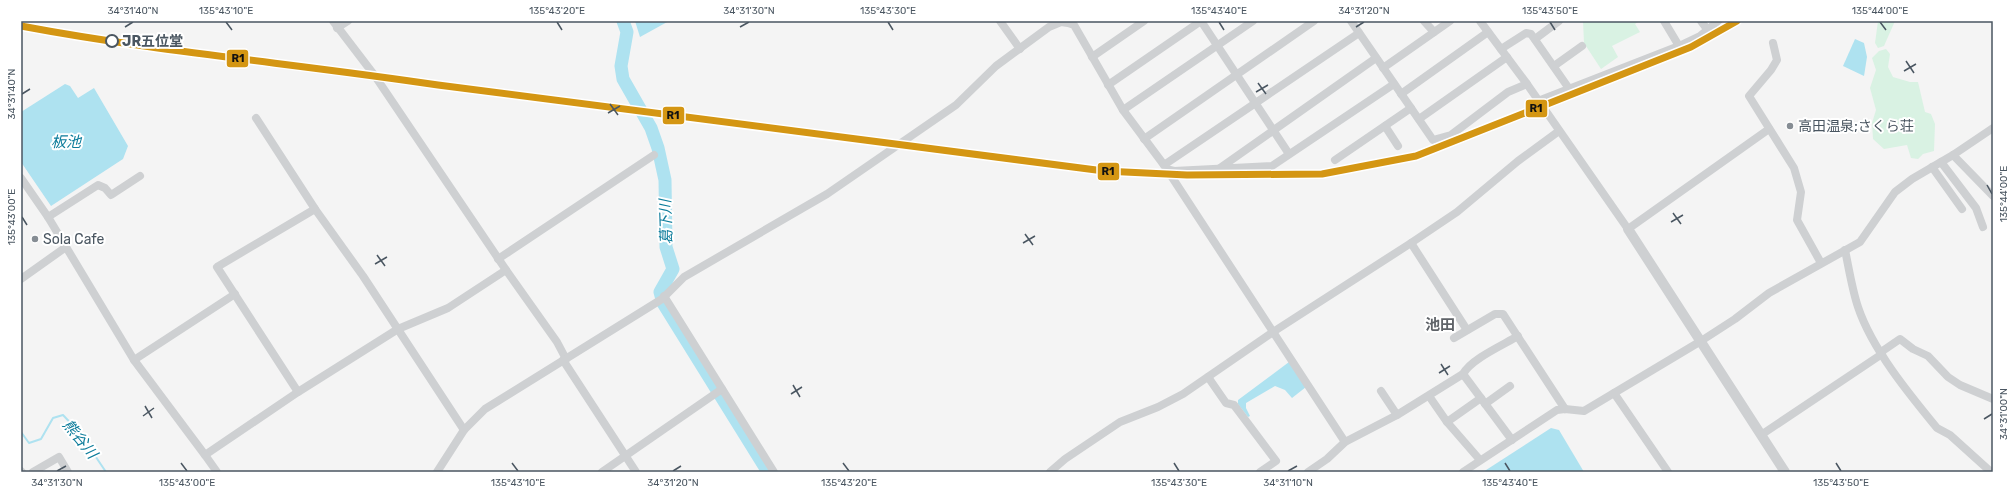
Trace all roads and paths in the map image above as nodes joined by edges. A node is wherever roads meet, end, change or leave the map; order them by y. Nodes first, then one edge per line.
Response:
1 (348, 21) edge
2 (1000, 21) edge
3 (1144, 21) edge
4 (1201, 21) edge
5 (1253, 21) edge
6 (1314, 21) edge
7 (1351, 21) edge
8 (1424, 21) edge
9 (1450, 21) edge
10 (1480, 21) edge
11 (1559, 21) edge
12 (1664, 21) edge
13 (1701, 21) edge
14 (1718, 21) edge
15 (1076, 23) edge
16 (335, 24) edge
17 (1707, 29) junction
18 (1434, 32) junction
19 (1488, 32) junction
20 (1359, 33) junction
21 (1535, 39) junction
22 (1773, 43) dead end
23 (1217, 46) junction
24 (1582, 46) dead end
25 (1679, 46) junction
26 (1020, 49) junction
27 (1501, 49) junction
28 (1092, 56) junction
29 (1507, 57) junction
30 (1376, 58) junction
31 (1554, 66) junction
32 (1383, 68) junction
33 (1237, 74) junction
34 (1394, 84) junction
35 (1526, 84) junction
36 (1108, 85) junction
37 (1570, 90) junction
38 (1401, 94) junction
39 (1538, 102) junction
40 (1256, 103) junction
41 (1411, 108) junction
42 (1123, 110) junction
43 (256, 118) dead end
44 (1418, 119) junction
45 (1385, 126) junction
46 (1993, 128) edge
47 (1769, 129) junction
48 (1274, 130) junction
49 (1559, 131) junction
50 (1144, 139) junction
51 (1398, 146) dead end
52 (1289, 154) junction
53 (654, 155) dead end
54 (1953, 155) junction
55 (1335, 160) dead end
56 (1941, 162) junction
57 (1165, 167) junction
58 (1219, 168) junction
59 (1932, 168) junction
60 (140, 176) dead end
61 (21, 178) edge
62 (1993, 196) edge
63 (315, 209) junction
64 (1962, 209) dead end
65 (48, 217) junction
66 (1983, 227) dead end
67 (1628, 229) junction
68 (1411, 243) junction
69 (66, 247) junction
70 (1845, 250) junction
71 (498, 259) junction
72 (1821, 263) junction
73 (506, 270) junction
74 (21, 278) edge
75 (235, 294) junction
76 (664, 296) junction
77 (398, 329) junction
78 (1466, 330) junction
79 (1273, 332) junction
80 (1518, 336) junction
81 (1454, 338) dead end
82 (1700, 342) junction
83 (1881, 353) junction
84 (564, 359) junction
85 (134, 360) junction
86 (1463, 374) junction
87 (1208, 377) junction
88 (1510, 386) dead end
89 (722, 389) junction
90 (1381, 391) dead end
91 (298, 392) junction
92 (1614, 393) junction
93 (1429, 396) junction
94 (1993, 399) edge
95 (1483, 401) junction
96 (1566, 409) junction
97 (1397, 415) junction
98 (1447, 422) junction
99 (464, 430) junction
100 (1761, 436) junction
101 (1512, 440) junction
102 (1345, 442) junction
103 (205, 455) junction
104 (625, 456) junction
105 (1480, 460) junction
106 (33, 472) edge
107 (68, 472) edge
108 (217, 472) edge
109 (438, 472) edge
110 (602, 472) edge
111 (636, 472) edge
112 (774, 472) edge
113 (1050, 472) edge
114 (1260, 472) edge
115 (1308, 472) edge
116 (1463, 472) edge
117 (1668, 472) edge
118 (1785, 472) edge
119 (1991, 472) edge

1 - 16 street
2 - 26 street
3 - 28 street
4 - 23 street
4 - 36 street
5 - 23 street
6 - 33 street
7 - 20 street
8 - 18 street
9 - 18 street
10 - 19 street
11 - 21 street
12 - 25 street
13 - 17 street
14 - 17 street
15 - 26 street
15 - 28 street
16 - 71 street
17 - 25 street
18 - 32 street
19 - 27 street
19 - 38 street
20 - 30 street
20 - 40 street
21 - 27 street
21 - 31 street
22 - 47 street
23 - 33 street
23 - 42 street
24 - 31 street
25 - 37 street
26 - 76 street
27 - 29 street
28 - 36 street
29 - 35 street
29 - 44 street
30 - 32 street
30 - 48 street
31 - 37 street
32 - 34 street
33 - 40 street
33 - 50 street
34 - 38 street
34 - 52 street
35 - 39 street
35 - 44 street
36 - 42 street
37 - 39 street
38 - 41 street
39 - 49 street
40 - 48 street
40 - 57 street
41 - 44 street
41 - 45 street
42 - 50 street
43 - 63 street
45 - 51 street
45 - 55 street
46 - 54 street
47 - 67 street
47 - 72 street
48 - 52 street
48 - 58 street
49 - 67 street
49 - 68 street
50 - 57 street
52 - 58 street
53 - 71 street
54 - 56 street
54 - 62 street
56 - 59 street
56 - 66 street
57 - 58 street
57 - 79 street
59 - 64 street
59 - 70 street
60 - 65 street
61 - 65 street
63 - 75 street
63 - 77 street
65 - 69 street
67 - 82 street
68 - 78 street
68 - 79 street
69 - 74 street
69 - 85 street
70 - 72 street
70 - 83 street
71 - 73 street
72 - 82 street
73 - 77 street
73 - 84 street
75 - 85 street
75 - 91 street
76 - 84 street
76 - 89 street
77 - 91 street
77 - 99 street
78 - 80 street
78 - 81 street
79 - 87 street
79 - 102 street
80 - 86 street
80 - 96 street
82 - 92 street
82 - 100 street
83 - 94 street
83 - 100 street
83 - 119 street
84 - 99 street
84 - 104 street
85 - 103 street
86 - 93 street
86 - 95 street
87 - 113 street
87 - 114 street
88 - 95 street
89 - 104 street
89 - 112 street
90 - 97 street
91 - 103 street
92 - 96 street
92 - 117 street
93 - 97 street
93 - 98 street
95 - 98 street
95 - 101 street
96 - 101 street
97 - 102 street
98 - 105 street
99 - 109 street
100 - 118 street
101 - 105 street
102 - 115 street
103 - 108 street
104 - 110 street
104 - 111 street
105 - 116 street
106 - 107 street

